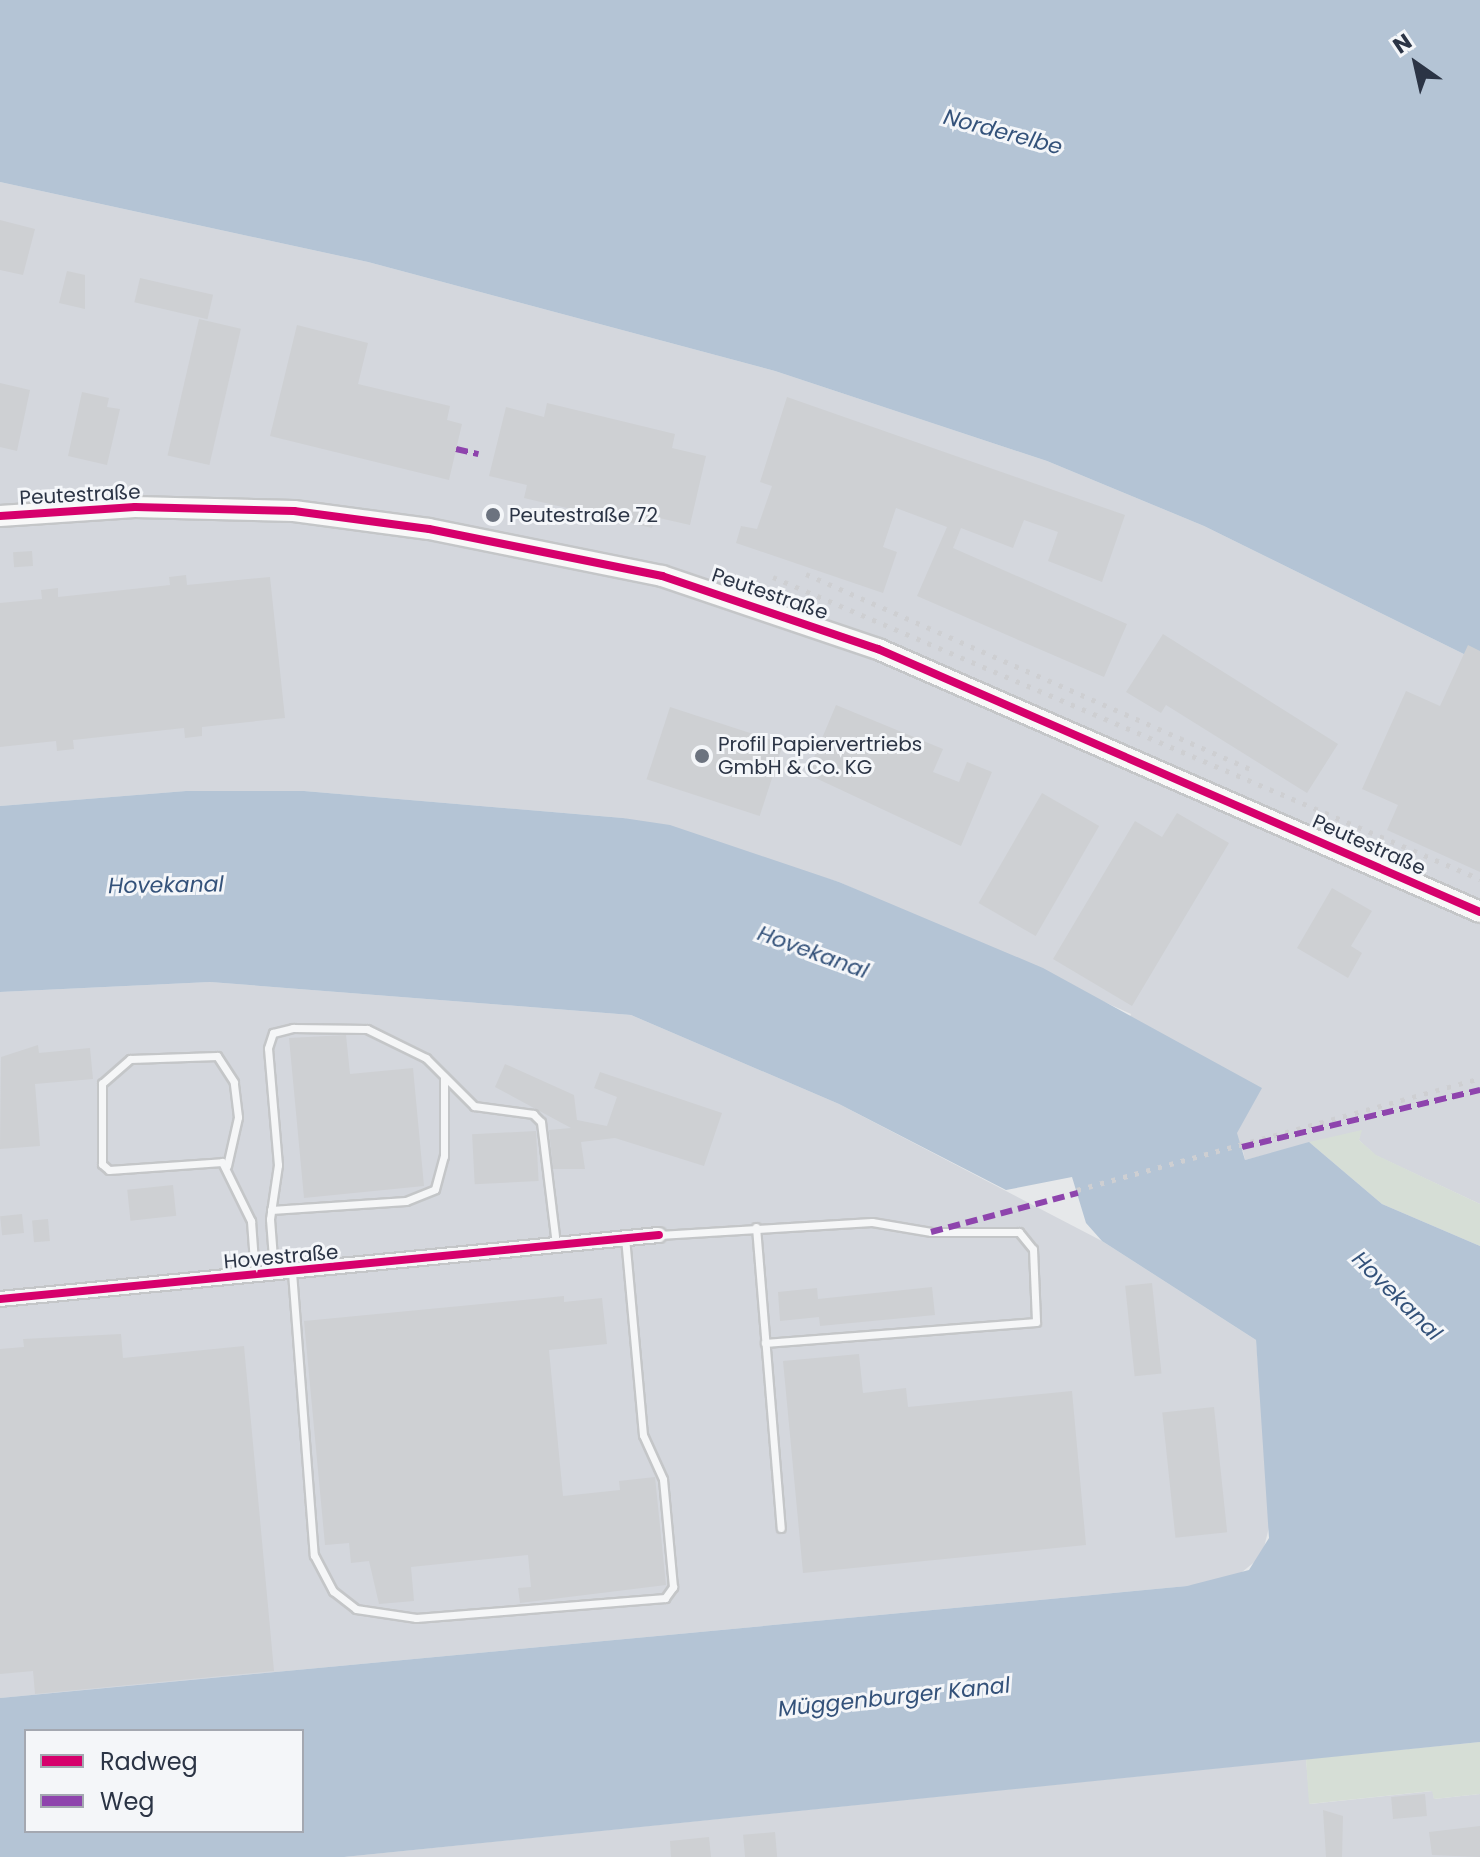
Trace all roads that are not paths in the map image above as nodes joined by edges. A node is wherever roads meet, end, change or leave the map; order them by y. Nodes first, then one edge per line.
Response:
1 (0, 516) edge
2 (1480, 912) edge
3 (444, 1077) junction
4 (227, 1166) junction
5 (271, 1210) junction
6 (756, 1227) junction
7 (659, 1235) joint
8 (625, 1239) junction
9 (556, 1247) junction
10 (292, 1272) junction
11 (275, 1273) junction
12 (255, 1275) junction
13 (0, 1299) edge
14 (765, 1343) junction
15 (781, 1528) dead end

1 - 2 street, Peutestraße
3 - 5 lane
3 - 5 lane
3 - 9 lane
4 - 4 lane
4 - 12 lane
5 - 11 lane
6 - 7 lane
6 - 14 lane
6 - 14 lane
7 - 8 street, Hovestraße
8 - 9 street, Hovestraße
8 - 10 lane
9 - 10 street, Hovestraße
10 - 11 street, Hovestraße
11 - 12 street, Hovestraße
12 - 13 street, Hovestraße
14 - 15 lane

